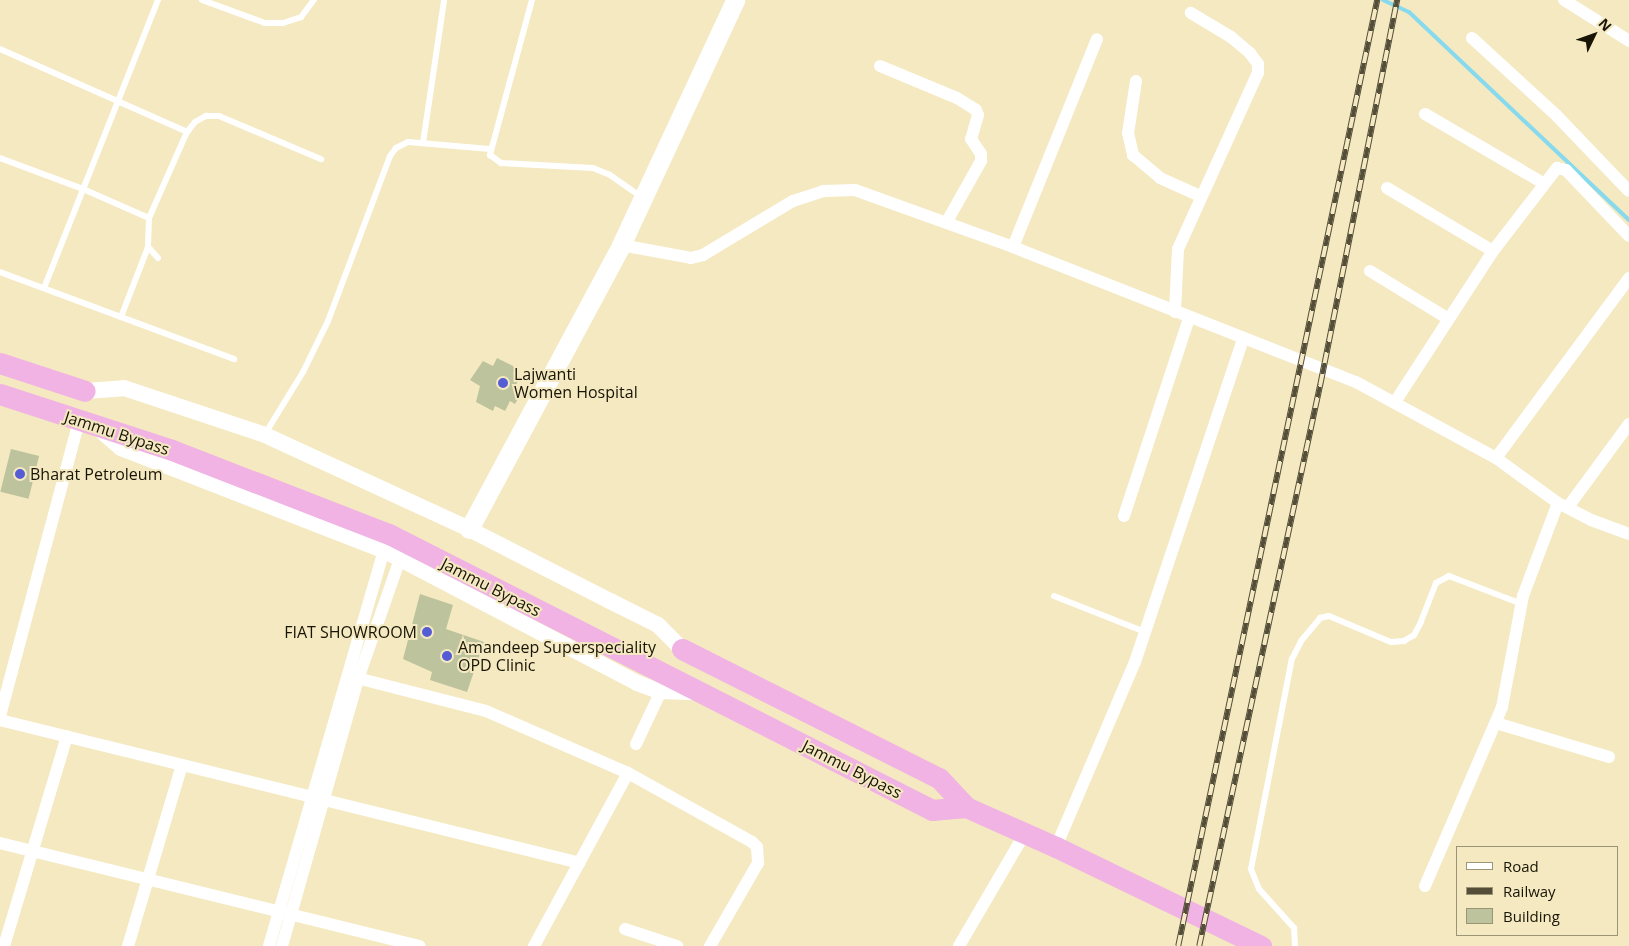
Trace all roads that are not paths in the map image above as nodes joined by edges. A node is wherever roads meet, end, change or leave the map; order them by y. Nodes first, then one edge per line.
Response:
1 (158, 0) edge
2 (202, 0) edge
3 (314, 0) edge
4 (444, 0) edge
5 (532, 0) edge
6 (735, 0) edge
7 (1564, 0) edge
8 (1191, 13) dead end
9 (1472, 38) dead end
10 (1097, 39) dead end
11 (1629, 41) edge
12 (0, 49) edge
13 (880, 66) dead end
14 (1136, 81) dead end
15 (117, 103) junction
16 (1426, 114) dead end
17 (187, 132) junction
18 (423, 143) junction
19 (490, 149) junction
20 (0, 158) edge
21 (320, 159) dead end
22 (1543, 183) junction
23 (1387, 188) dead end
24 (83, 189) junction
25 (1629, 191) edge
26 (1200, 196) junction
27 (644, 198) junction
28 (149, 218) junction
29 (946, 223) junction
30 (1629, 236) edge
31 (621, 245) junction
32 (148, 247) junction
33 (1013, 247) junction
34 (1493, 251) junction
35 (158, 258) dead end
36 (1370, 271) dead end
37 (0, 272) edge
38 (1629, 278) edge
39 (44, 288) junction
40 (1175, 312) junction
41 (121, 317) junction
42 (1189, 318) junction
43 (1447, 318) junction
44 (1243, 339) junction
45 (234, 359) dead end
46 (0, 363) edge
47 (85, 391) joint
48 (0, 394) edge
49 (1395, 402) junction
50 (87, 423) junction
51 (1629, 424) edge
52 (265, 435) junction
53 (1496, 458) junction
54 (1563, 505) junction
55 (1124, 516) dead end
56 (469, 528) junction
57 (1629, 534) edge
58 (386, 542) junction
59 (400, 559) junction
60 (1054, 596) dead end
61 (1522, 604) junction
62 (1145, 632) junction
63 (682, 649) joint
64 (353, 677) junction
65 (661, 691) junction
66 (700, 692) junction
67 (0, 716) edge
68 (0, 720) edge
69 (1496, 723) junction
70 (67, 736) junction
71 (636, 744) dead end
72 (1609, 758) dead end
73 (182, 764) junction
74 (628, 773) junction
75 (318, 798) junction
76 (966, 808) junction
77 (1025, 832) junction
78 (0, 843) edge
79 (1056, 847) junction
80 (34, 851) junction
81 (580, 863) junction
82 (148, 880) junction
83 (1425, 886) dead end
84 (284, 914) junction
85 (625, 929) dead end
86 (388, 942) edge
87 (4, 946) edge
88 (128, 946) edge
89 (269, 946) edge
90 (282, 946) edge
91 (420, 946) edge
92 (534, 946) edge
93 (677, 946) edge
94 (710, 946) edge
95 (959, 946) edge
96 (1261, 946) edge
97 (1295, 946) edge

1 - 15 lane
2 - 3 lane
4 - 18 lane
5 - 19 lane
6 - 27 main road
7 - 11 street
8 - 26 street
9 - 25 street
10 - 33 street
12 - 15 lane
13 - 29 street
14 - 26 street
15 - 17 lane
15 - 24 lane
16 - 22 street
17 - 21 lane
17 - 28 lane
18 - 19 lane
18 - 52 lane
19 - 27 lane
20 - 24 lane
22 - 30 street
22 - 34 street
23 - 34 street
24 - 28 lane
24 - 39 lane
26 - 40 street
27 - 31 main road
28 - 32 lane
29 - 31 street
29 - 33 street
31 - 56 main road
32 - 35 lane
32 - 41 lane
33 - 40 street
34 - 43 street
36 - 43 street
37 - 39 lane
38 - 53 street
39 - 41 lane
40 - 42 street
41 - 45 lane
42 - 44 street
42 - 55 street
43 - 49 street
44 - 49 street
44 - 62 street
46 - 47 highway, Jammu Bypass
47 - 52 street
48 - 50 highway, Jammu Bypass
49 - 53 street
50 - 58 highway, Jammu Bypass
50 - 67 street
51 - 54 street
52 - 56 street
53 - 54 street
54 - 57 street
54 - 61 street
56 - 63 street
58 - 59 street
58 - 64 street
58 - 66 highway, Jammu Bypass
59 - 64 street
59 - 65 street
60 - 62 lane
61 - 69 street
61 - 97 lane
62 - 79 street
63 - 76 highway, Jammu Bypass
64 - 74 street
64 - 75 street
65 - 66 street
65 - 71 street
66 - 76 highway, Jammu Bypass
68 - 70 street
69 - 72 street
69 - 83 street
70 - 73 street
70 - 80 street
73 - 75 street
73 - 82 street
74 - 81 street
74 - 94 street
75 - 81 street
75 - 84 street
76 - 77 highway, Jammu Bypass
77 - 79 highway, Jammu Bypass
77 - 95 street
78 - 80 street
79 - 96 highway, Jammu Bypass
80 - 82 street
80 - 87 street
81 - 92 street
82 - 84 street
82 - 88 street
84 - 86 street
84 - 89 street
84 - 90 street
85 - 93 street
86 - 91 street

